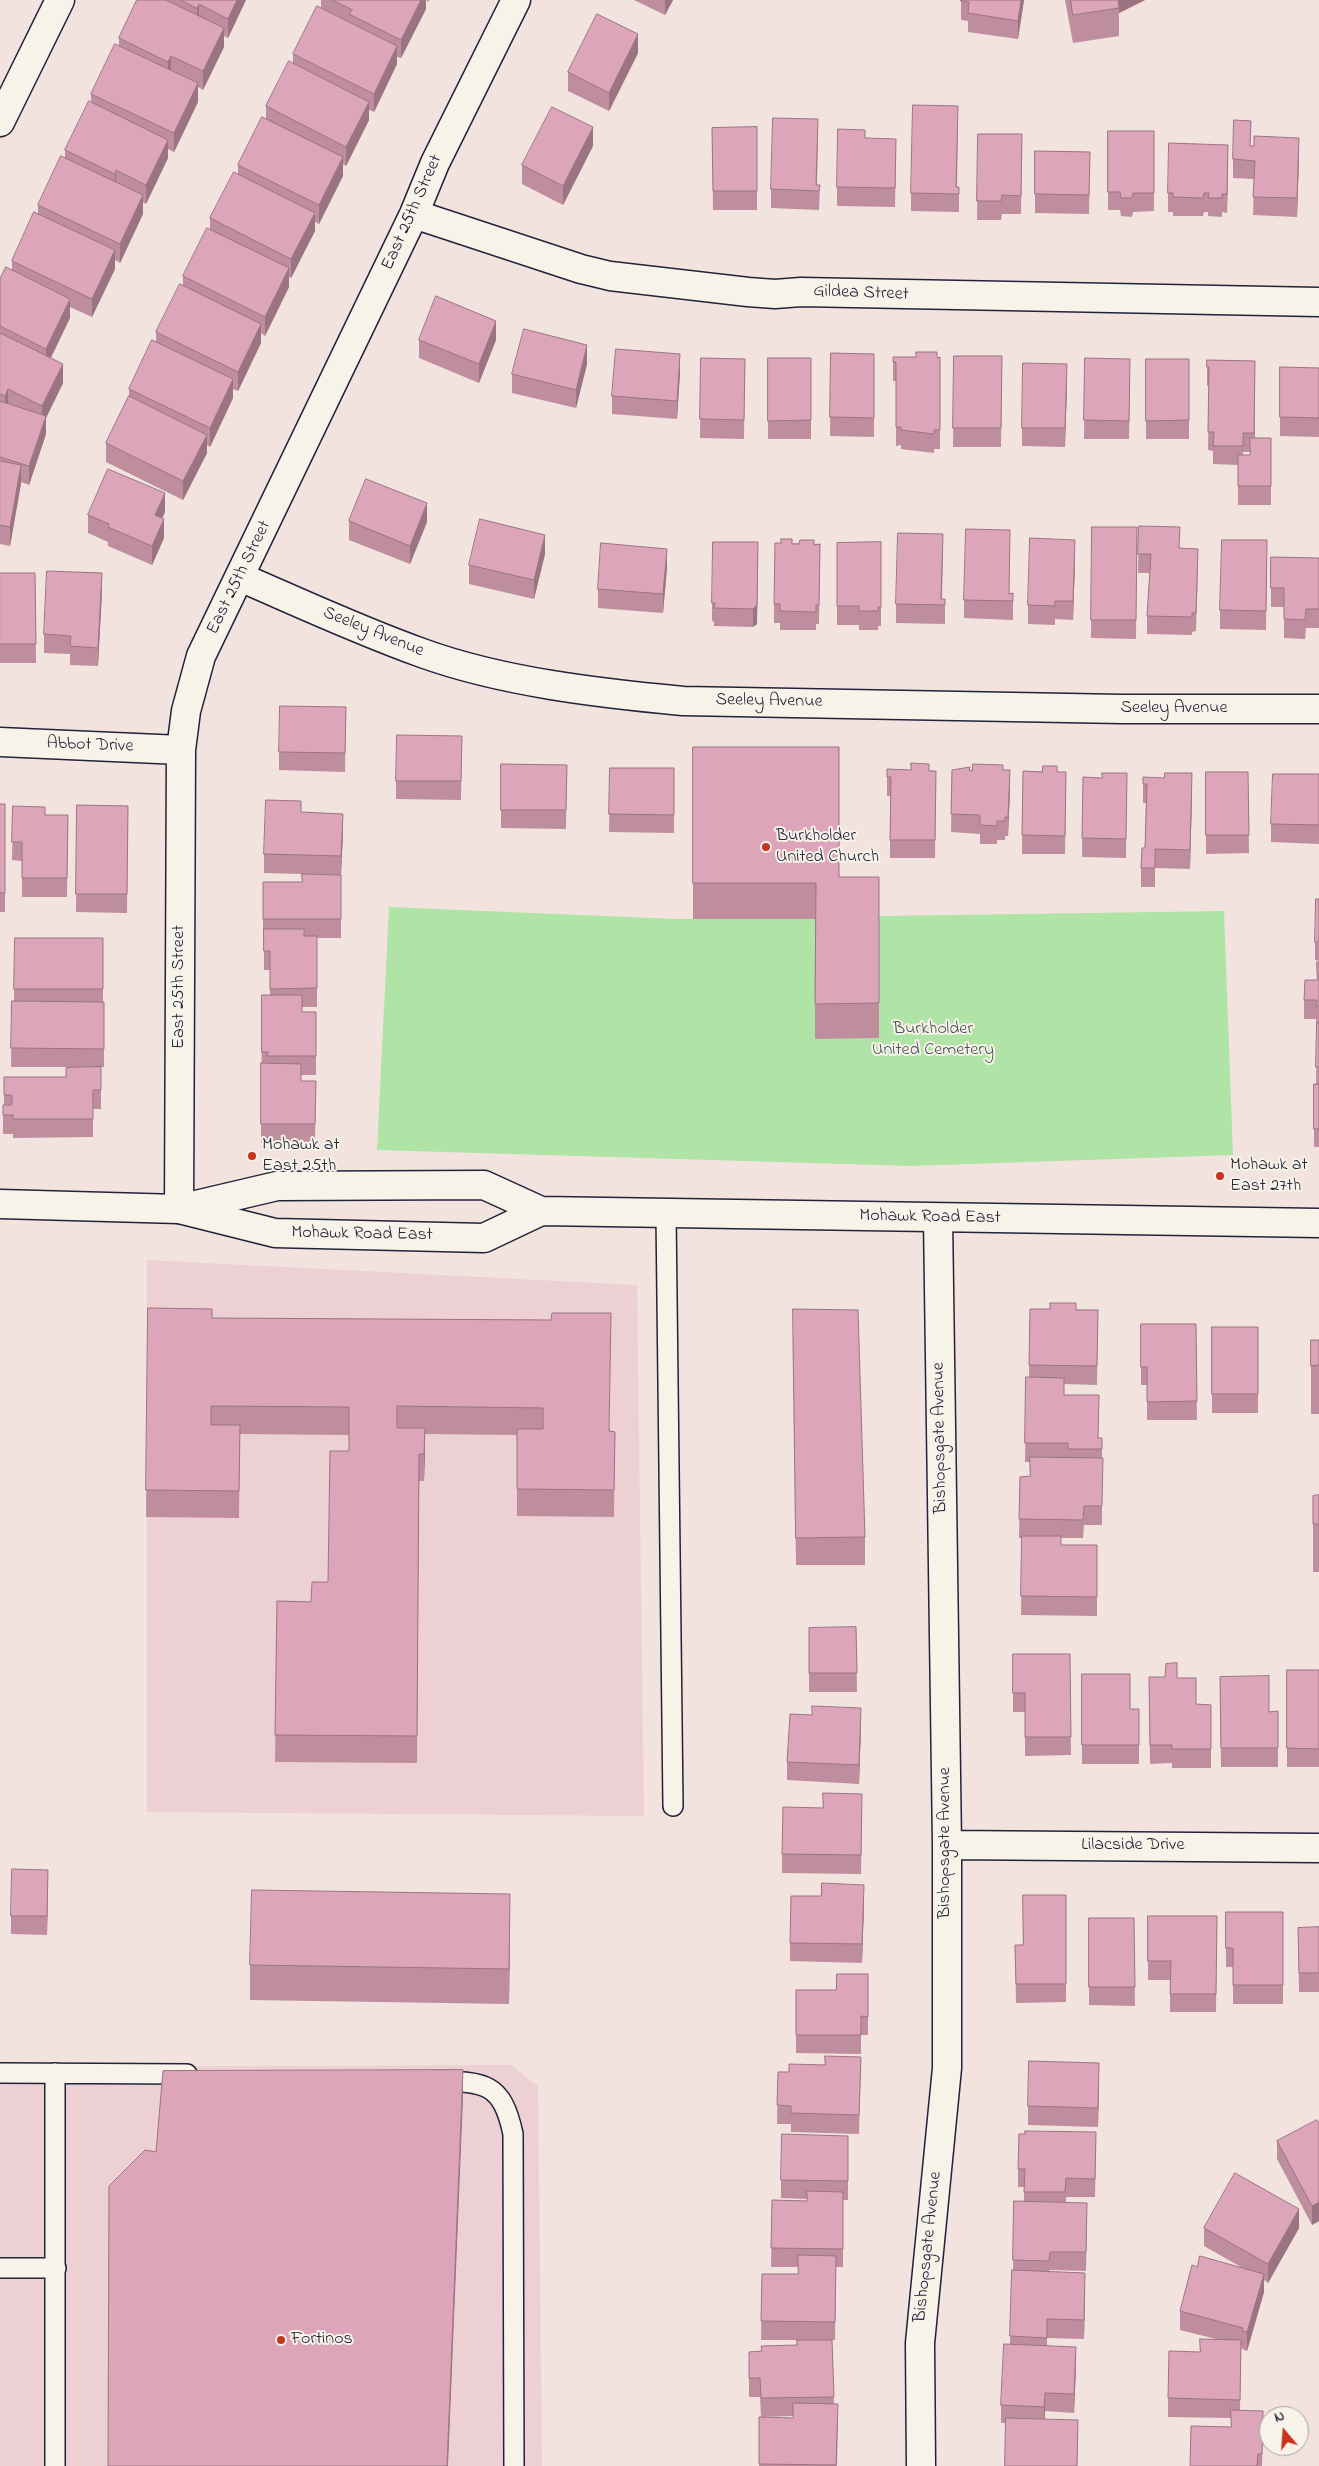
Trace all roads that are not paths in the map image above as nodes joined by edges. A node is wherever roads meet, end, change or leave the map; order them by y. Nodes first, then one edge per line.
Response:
1 (60, 0) edge
2 (516, 0) edge
3 (2, 115) edge
4 (414, 214) junction
5 (1319, 302) edge
6 (240, 578) junction
7 (1319, 709) edge
8 (0, 742) edge
9 (181, 750) junction
10 (0, 1204) edge
11 (180, 1209) junction
12 (542, 1211) junction
13 (666, 1214) junction
14 (938, 1218) junction
15 (1319, 1223) edge
16 (673, 1806) dead end
17 (946, 1845) junction
18 (1319, 1848) edge
19 (0, 2073) edge
20 (55, 2073) junction
21 (206, 2075) edge
22 (422, 2081) edge
23 (0, 2268) edge
24 (56, 2268) junction
25 (55, 2466) edge
26 (514, 2466) edge
27 (921, 2466) edge

1 - 3 street
2 - 4 street, East 25th Street
4 - 5 street, Gildea Street
4 - 6 street, East 25th Street
6 - 7 street, Seeley Avenue
6 - 9 street, East 25th Street
8 - 9 street, Abbot Drive
9 - 11 street, East 25th Street
10 - 11 street, Mohawk Road East
11 - 12 street, Mohawk Road East
11 - 12 street, Mohawk Road East
12 - 13 street, Mohawk Road East
13 - 14 street, Mohawk Road East
13 - 16 lane
14 - 15 street, Mohawk Road East
14 - 17 street, Bishopsgate Avenue
17 - 18 street, Lilacside Drive
17 - 27 street, Bishopsgate Avenue
19 - 20 lane
20 - 21 lane
20 - 24 lane
22 - 26 lane
23 - 24 lane
24 - 25 lane

